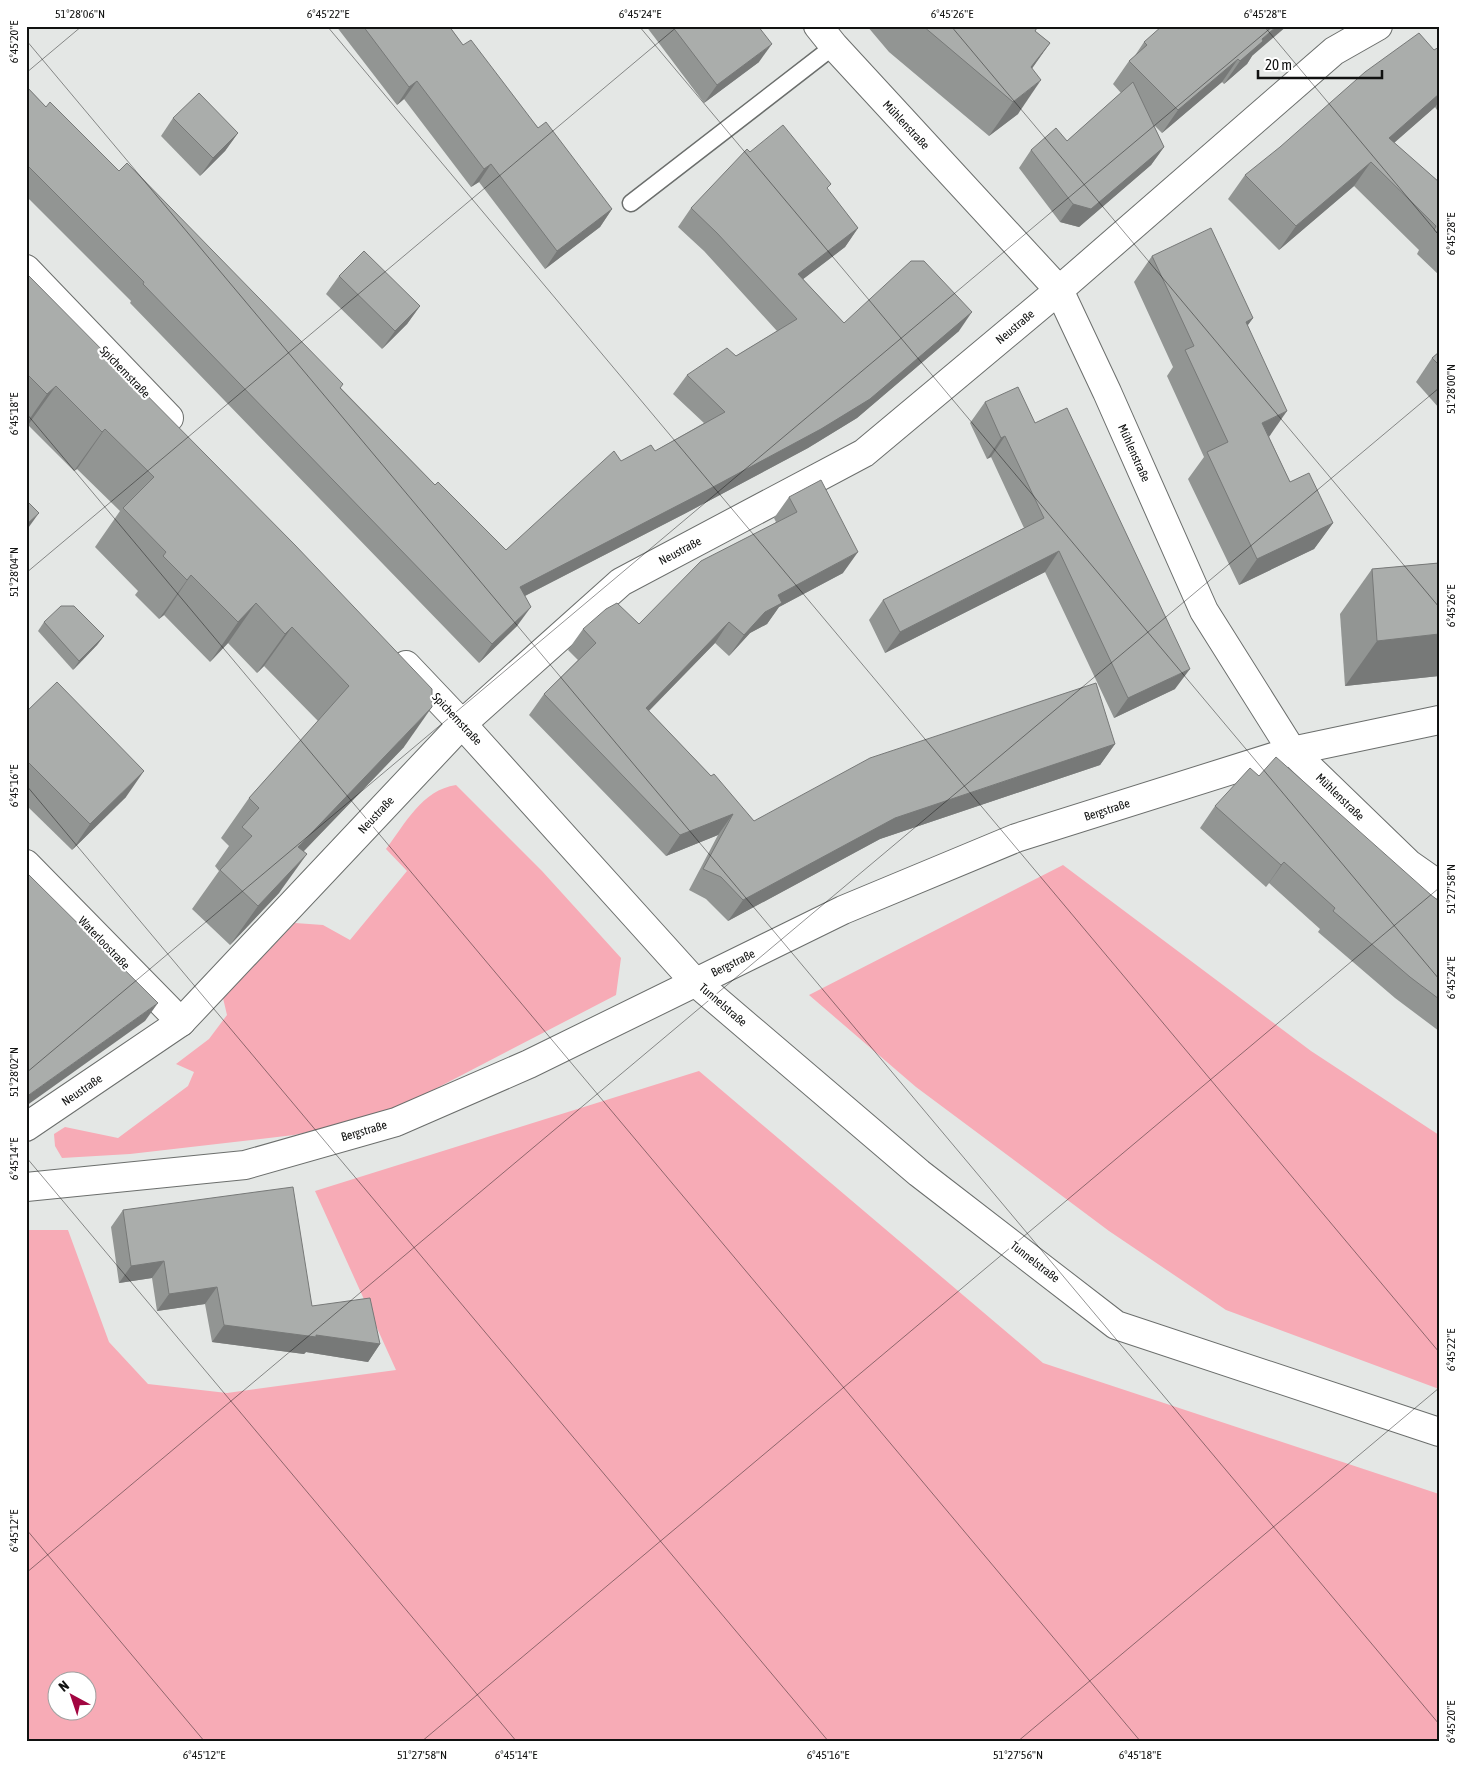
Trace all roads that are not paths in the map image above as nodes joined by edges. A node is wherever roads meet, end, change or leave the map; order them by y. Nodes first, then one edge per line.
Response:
1 (1378, 26) edge
2 (826, 36) edge
3 (632, 203) dead end
4 (26, 269) edge
5 (1059, 290) junction
6 (185, 435) edge
7 (386, 644) edge
8 (1439, 720) edge
9 (462, 724) junction
10 (1292, 751) junction
11 (26, 864) edge
12 (1439, 884) edge
13 (694, 981) junction
14 (181, 1022) junction
15 (26, 1127) edge
16 (26, 1187) edge
17 (1439, 1432) edge

1 - 5 street, Neustraße
2 - 3 lane
2 - 5 street, Mühlenstraße
4 - 6 street, Spichernstraße
5 - 9 street, Neustraße
5 - 10 street, Mühlenstraße
7 - 9 street, Spichernstraße
8 - 10 street, Bergstraße
9 - 13 street, Spichernstraße
9 - 14 street, Neustraße
10 - 12 street, Mühlenstraße
10 - 13 street, Bergstraße
11 - 14 street, Waterloostraße
13 - 16 street, Bergstraße
13 - 17 street, Tunnelstraße
14 - 15 street, Neustraße

